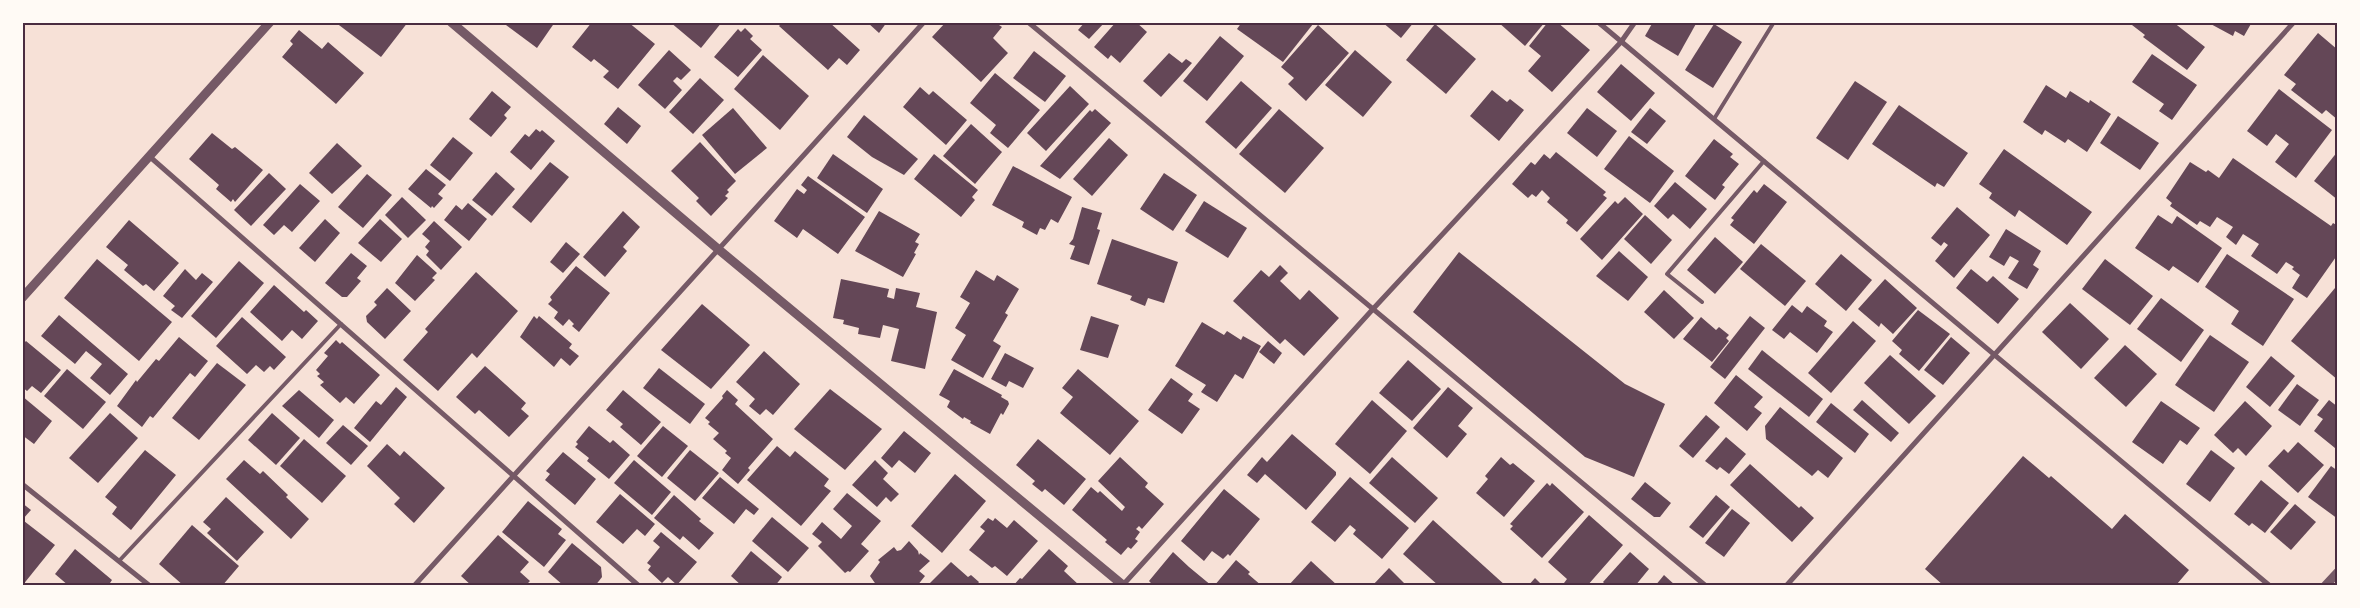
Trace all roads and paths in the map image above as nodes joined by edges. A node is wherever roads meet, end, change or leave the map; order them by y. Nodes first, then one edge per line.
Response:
1 (270, 22) edge
2 (451, 22) edge
3 (924, 22) edge
4 (1028, 22) edge
5 (1598, 22) edge
6 (1635, 22) edge
7 (1774, 22) edge
8 (2294, 22) edge
9 (1621, 42) junction
10 (1714, 119) junction
11 (149, 156) junction
12 (1764, 160) junction
13 (718, 249) junction
14 (22, 298) edge
15 (1702, 302) dead end
16 (1373, 309) junction
17 (341, 324) junction
18 (1994, 353) junction
19 (514, 476) junction
20 (22, 484) edge
21 (119, 561) junction
22 (2338, 572) edge
23 (1123, 585) edge
24 (150, 586) edge
25 (414, 586) edge
26 (639, 586) edge
27 (1706, 586) edge
28 (1786, 586) edge
29 (2270, 586) edge
30 (2325, 586) edge

1 - 11 street
2 - 13 street
3 - 13 street
4 - 16 street
5 - 9 street
6 - 9 street
7 - 10 lane
8 - 18 street
9 - 10 street
9 - 16 street
10 - 12 street
11 - 14 street
11 - 17 street
12 - 15 lane
12 - 18 street
13 - 19 street
13 - 23 street
16 - 23 street
16 - 27 street
17 - 19 street
17 - 21 lane
18 - 28 street
18 - 29 street
19 - 25 street
19 - 26 street
20 - 21 street
21 - 24 street
22 - 30 street

